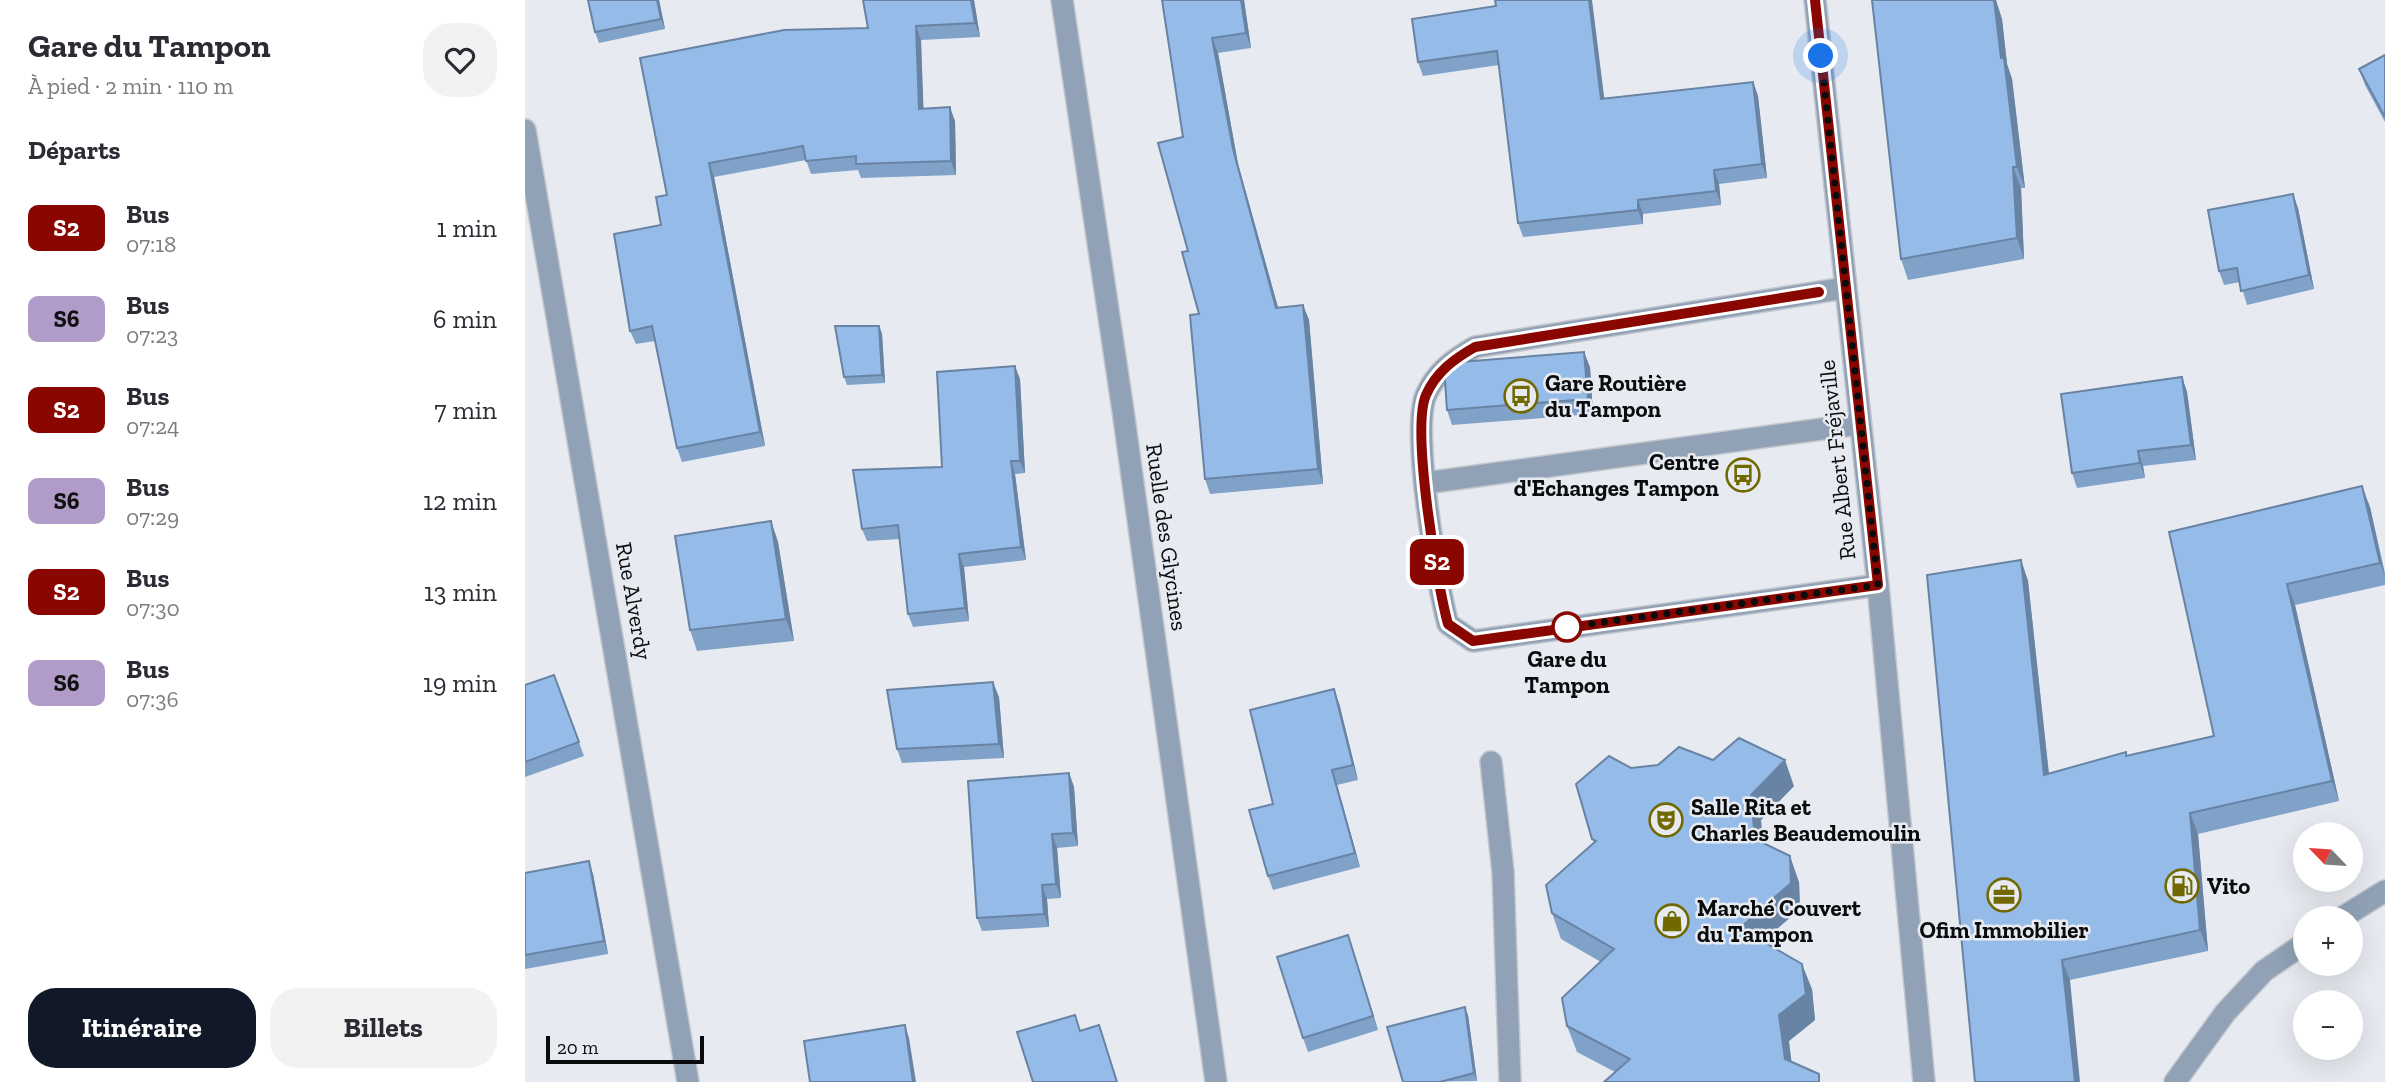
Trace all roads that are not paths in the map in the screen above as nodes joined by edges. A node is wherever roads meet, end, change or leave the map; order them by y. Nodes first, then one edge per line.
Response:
1 (1062, 0) edge
2 (1815, 0) edge
3 (525, 130) edge
4 (1845, 288) junction
5 (1859, 424) junction
6 (1425, 483) junction
7 (1878, 585) junction
8 (1490, 762) dead end
9 (2385, 891) edge
10 (2361, 906) edge
11 (2293, 952) edge
12 (688, 1082) edge
13 (1216, 1082) edge
14 (1510, 1082) edge
15 (1924, 1082) edge
16 (2175, 1082) edge

1 - 13 street, Ruelle des Glycines
2 - 4 street, Rue Albert Fréjaville
3 - 12 street, Rue Alverdy
4 - 5 street, Rue Albert Fréjaville
4 - 6 street
5 - 6 street
5 - 7 street, Rue Albert Fréjaville
6 - 7 street
7 - 15 street, Rue Albert Fréjaville
8 - 14 street
9 - 10 street
11 - 16 street

